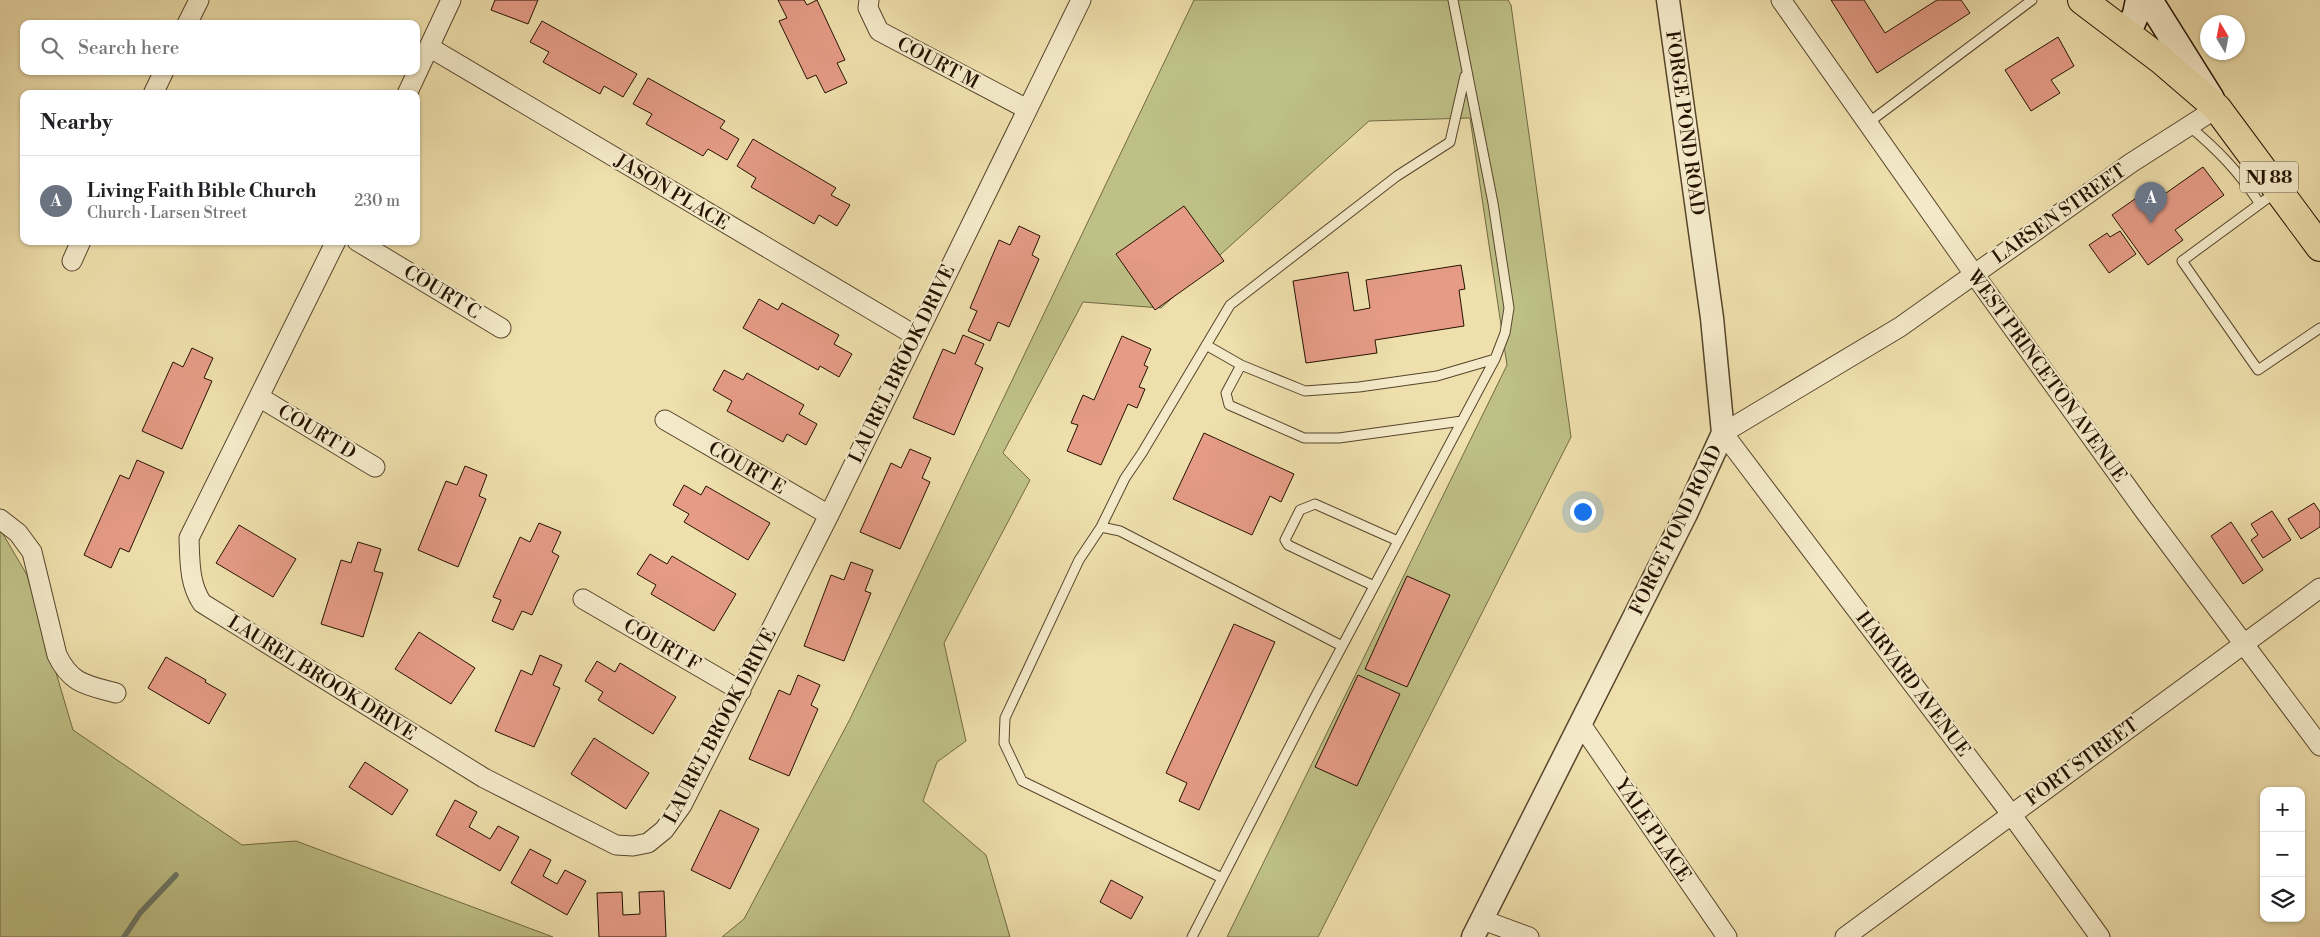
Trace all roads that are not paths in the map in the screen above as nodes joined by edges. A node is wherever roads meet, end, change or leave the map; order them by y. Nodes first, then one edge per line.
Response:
1 (199, 0) edge
2 (452, 0) edge
3 (869, 0) edge
4 (1081, 0) edge
5 (1453, 0) edge
6 (1668, 0) edge
7 (1781, 0) edge
8 (2032, 0) edge
9 (2082, 0) edge
10 (2139, 0) edge
11 (2149, 0) edge
12 (189, 20) edge
13 (2127, 34) junction
14 (429, 47) junction
15 (420, 66) edge
16 (1466, 71) junction
17 (162, 75) edge
18 (416, 75) edge
19 (155, 90) edge
20 (409, 90) edge
21 (2217, 108) junction
22 (1027, 109) junction
23 (1868, 123) junction
24 (2189, 126) junction
25 (2269, 197) junction
26 (79, 245) edge
27 (334, 245) edge
28 (364, 245) edge
29 (2320, 246) edge
30 (72, 261) dead end
31 (1974, 274) junction
32 (501, 328) dead end
33 (2320, 328) edge
34 (916, 336) junction
35 (1206, 345) junction
36 (1495, 359) junction
37 (1241, 365) junction
38 (259, 397) junction
39 (665, 420) dead end
40 (1462, 420) junction
41 (1723, 433) junction
42 (375, 467) dead end
43 (829, 516) junction
44 (0, 519) edge
45 (1101, 528) junction
46 (1398, 541) junction
47 (1374, 586) junction
48 (2320, 588) edge
49 (583, 599) dead end
50 (2243, 643) junction
51 (1342, 646) junction
52 (740, 691) junction
53 (116, 692) dead end
54 (1580, 723) junction
55 (2320, 746) edge
56 (2011, 814) junction
57 (1222, 878) junction
58 (1478, 928) edge
59 (1192, 937) edge
60 (1529, 937) edge
61 (1726, 937) edge
62 (1845, 937) edge
63 (2100, 937) edge

1 - 12 street
2 - 14 street
3 - 22 street, COURT M
4 - 22 street, LAUREL BROOK DRIVE
5 - 16 lane
6 - 41 street, FORGE POND ROAD
7 - 23 street, WEST PRINCETON AVENUE
8 - 23 lane
9 - 13 main road, NJ 88
10 - 13 main road
11 - 21 main road
13 - 21 main road, NJ 88
14 - 15 street
14 - 34 street, JASON PLACE
16 - 35 lane
16 - 36 lane
17 - 19 street
18 - 20 street
21 - 24 street, LARSEN STREET
21 - 25 main road, NJ 88
22 - 34 street, LAUREL BROOK DRIVE
23 - 31 street, WEST PRINCETON AVENUE
24 - 25 lane
24 - 31 street, LARSEN STREET
25 - 29 main road, NJ 88
25 - 33 lane
26 - 30 street
27 - 38 street, LAUREL BROOK DRIVE
28 - 32 street, COURT C
31 - 41 street, LARSEN STREET
31 - 50 street, WEST PRINCETON AVENUE
34 - 43 street, LAUREL BROOK DRIVE
35 - 37 lane
35 - 45 lane
36 - 37 lane
36 - 40 lane
37 - 40 lane
38 - 42 street, COURT D
38 - 52 street, LAUREL BROOK DRIVE
39 - 43 street, COURT E
40 - 46 lane
41 - 54 street, FORGE POND ROAD
41 - 56 street, HARVARD AVENUE
43 - 52 street, LAUREL BROOK DRIVE
44 - 53 street
45 - 51 lane
45 - 57 lane
46 - 47 lane
46 - 47 lane
47 - 51 lane
48 - 50 street, FORT STREET
49 - 52 street, COURT F
50 - 55 street, WEST PRINCETON AVENUE
50 - 56 street, FORT STREET
51 - 57 lane
54 - 58 street, FORGE POND ROAD
54 - 61 street, YALE PLACE
56 - 62 street, FORT STREET
56 - 63 street, HARVARD AVENUE
57 - 59 lane
58 - 60 street

